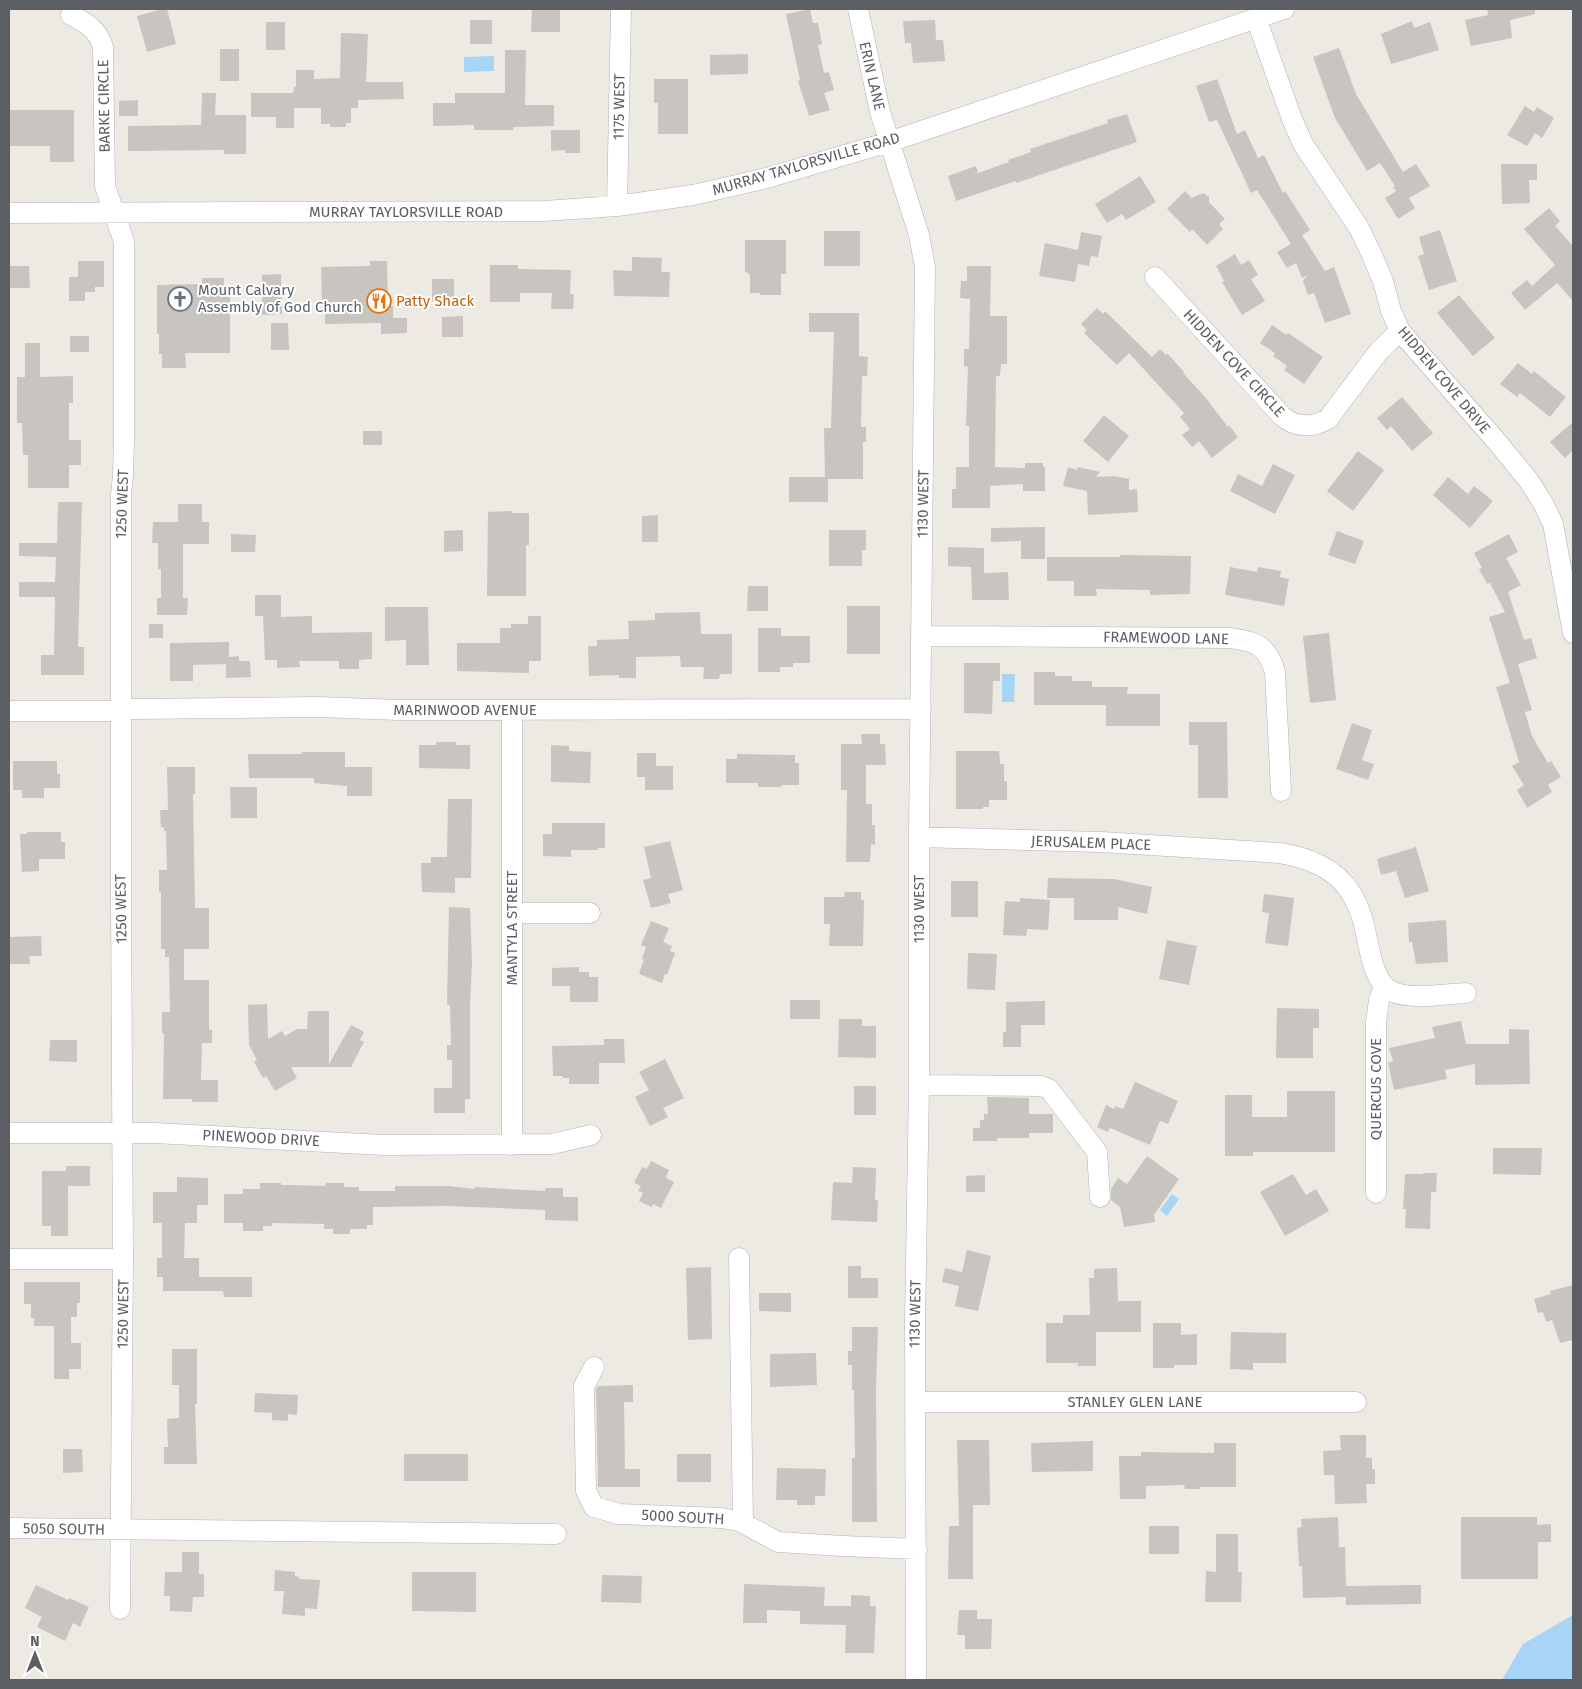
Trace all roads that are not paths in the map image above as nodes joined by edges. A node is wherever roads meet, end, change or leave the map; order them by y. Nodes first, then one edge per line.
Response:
1 (621, 9) edge
2 (858, 9) edge
3 (1284, 9) edge
4 (71, 15) dead end
5 (1256, 18) junction
6 (889, 142) junction
7 (617, 206) junction
8 (113, 212) junction
9 (9, 213) edge
10 (1155, 277) dead end
11 (1400, 331) junction
12 (1573, 633) edge
13 (922, 636) junction
14 (921, 709) junction
15 (121, 710) junction
16 (512, 710) junction
17 (9, 711) edge
18 (1281, 791) dead end
19 (920, 837) junction
20 (590, 912) dead end
21 (512, 913) junction
22 (1384, 986) junction
23 (1466, 993) dead end
24 (919, 1085) junction
25 (9, 1133) edge
26 (123, 1133) junction
27 (592, 1135) dead end
28 (512, 1145) junction
29 (1376, 1193) dead end
30 (1100, 1197) dead end
31 (739, 1258) dead end
32 (9, 1259) edge
33 (123, 1260) junction
34 (594, 1367) dead end
35 (915, 1402) junction
36 (1356, 1402) dead end
37 (743, 1523) junction
38 (9, 1528) edge
39 (120, 1529) junction
40 (556, 1534) dead end
41 (916, 1549) junction
42 (120, 1609) dead end
43 (916, 1680) edge

1 - 7 street, 1175 WEST
2 - 6 street, ERIN LANE
3 - 5 street, MURRAY TAYLORSVILLE ROAD
4 - 8 street, BARKE CIRCLE
5 - 6 street, MURRAY TAYLORSVILLE ROAD
5 - 11 street, HIDDEN COVE DRIVE
6 - 7 street, MURRAY TAYLORSVILLE ROAD
6 - 13 street, 1130 WEST
7 - 8 street, MURRAY TAYLORSVILLE ROAD
8 - 9 street, MURRAY TAYLORSVILLE ROAD
8 - 15 street, 1250 WEST
10 - 11 street, HIDDEN COVE CIRCLE
11 - 12 street, HIDDEN COVE DRIVE
13 - 14 street, 1130 WEST
13 - 18 street, FRAMEWOOD LANE
14 - 16 street, MARINWOOD AVENUE
14 - 19 street, 1130 WEST
15 - 16 street, MARINWOOD AVENUE
15 - 17 street, MARINWOOD AVENUE
15 - 26 street, 1250 WEST
16 - 21 street, MANTYLA STREET
19 - 22 street, JERUSALEM PLACE
19 - 24 street, 1130 WEST
20 - 21 street
21 - 28 street, MANTYLA STREET
22 - 23 street
22 - 29 street, QUERCUS COVE
24 - 30 street
24 - 35 street, 1130 WEST
25 - 26 street, PINEWOOD DRIVE
26 - 28 street, PINEWOOD DRIVE
26 - 33 street, 1250 WEST
27 - 28 street, PINEWOOD DRIVE
31 - 37 street
32 - 33 street
33 - 39 street, 1250 WEST
34 - 37 street, 5000 SOUTH
35 - 36 street, STANLEY GLEN LANE
35 - 41 street, 1130 WEST
37 - 41 street, 5000 SOUTH
38 - 39 street, 5050 SOUTH
39 - 40 street, 5050 SOUTH
39 - 42 street, 1250 WEST
41 - 43 street, 1130 WEST

